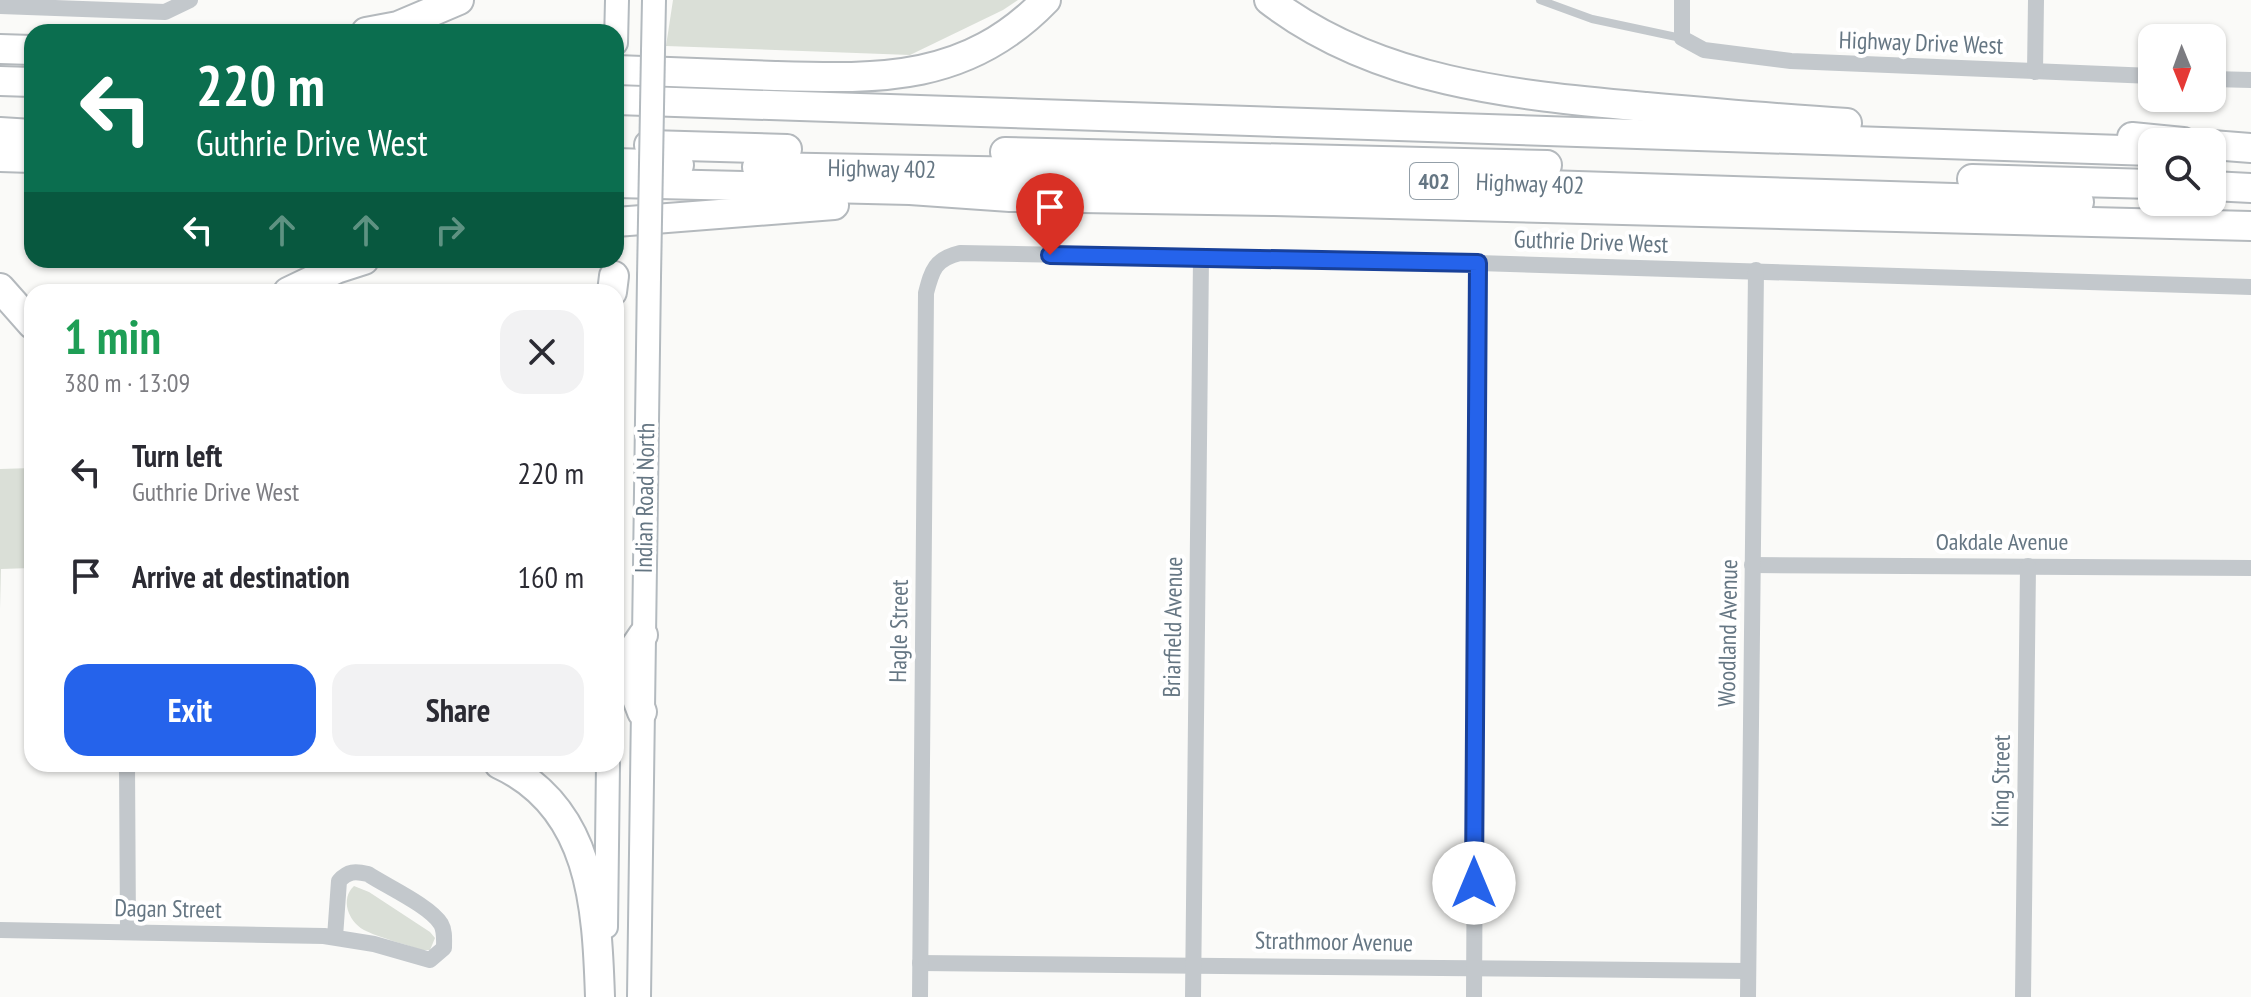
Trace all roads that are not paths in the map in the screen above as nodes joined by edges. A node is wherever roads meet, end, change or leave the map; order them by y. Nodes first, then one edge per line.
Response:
1 (189, 0) edge
2 (459, 0) edge
3 (617, 0) edge
4 (654, 0) edge
5 (1046, 0) edge
6 (1269, 0) edge
7 (1540, 0) edge
8 (1682, 0) edge
9 (2036, 0) edge
10 (0, 6) edge
11 (403, 24) edge
12 (616, 24) edge
13 (1686, 41) junction
14 (0, 49) edge
15 (24, 50) edge
16 (624, 70) edge
17 (2035, 72) junction
18 (2138, 76) edge
19 (2226, 79) edge
20 (2251, 80) edge
21 (0, 81) edge
22 (24, 82) edge
23 (624, 100) edge
24 (0, 118) edge
25 (24, 119) edge
26 (0, 132) edge
27 (24, 134) edge
28 (2138, 138) edge
29 (624, 144) edge
30 (2226, 146) edge
31 (2251, 148) edge
32 (2138, 151) edge
33 (2226, 154) edge
34 (2251, 155) edge
35 (0, 157) edge
36 (24, 158) edge
37 (624, 163) edge
38 (624, 183) edge
39 (2138, 184) edge
40 (2226, 187) edge
41 (2251, 188) edge
42 (1010, 197) junction
43 (2251, 207) edge
44 (624, 221) edge
45 (2251, 226) edge
46 (1201, 258) junction
47 (1478, 263) junction
48 (933, 267) joint
49 (342, 268) edge
50 (1756, 270) junction
51 (302, 284) edge
52 (2251, 287) edge
53 (0, 288) edge
54 (24, 315) edge
55 (1752, 565) junction
56 (2028, 566) junction
57 (2251, 568) edge
58 (643, 635) junction
59 (624, 659) edge
60 (624, 678) edge
61 (642, 712) junction
62 (127, 772) edge
63 (516, 772) edge
64 (608, 772) edge
65 (0, 930) edge
66 (128, 932) junction
67 (335, 937) junction
68 (920, 963) junction
69 (1194, 964) junction
70 (1474, 968) junction
71 (1748, 971) junction
72 (602, 997) edge
73 (639, 997) edge
74 (920, 997) edge
75 (1193, 997) edge
76 (1474, 997) edge
77 (1748, 997) edge
78 (2023, 997) edge

1 - 10 street
2 - 11 highway
3 - 12 main road
4 - 58 main road, Indian Road North, bridge
5 - 16 highway
6 - 28 highway
7 - 13 lane
8 - 13 street
9 - 17 street
13 - 17 street, Highway Drive West
14 - 15 highway
17 - 18 street, Highway Drive West
19 - 20 street
21 - 22 highway
23 - 32 highway, 402
24 - 25 highway
26 - 27 highway
29 - 39 highway
30 - 31 highway
33 - 34 highway
35 - 36 highway
37 - 43 highway, Highway 402 / 402
38 - 42 highway
40 - 41 highway
42 - 44 highway
42 - 45 highway
46 - 47 street, Guthrie Drive West
46 - 48 street, Guthrie Drive West
46 - 69 street, Briarfield Avenue
47 - 50 street, Guthrie Drive West
47 - 70 street
48 - 68 street, Hagle Street
49 - 51 highway
50 - 52 street, Guthrie Drive West
50 - 55 street, Woodland Avenue
53 - 54 highway
55 - 56 street, Oakdale Avenue
55 - 71 street, Woodland Avenue
56 - 57 street, Oakdale Avenue
56 - 78 street, King Street
58 - 59 highway
58 - 61 main road, Indian Road North
60 - 61 highway
61 - 73 main road, Indian Road North
62 - 66 street
63 - 72 highway
64 - 72 main road
65 - 66 street, Dagan Street
66 - 67 street, Dagan Street
67 - 67 street, Dagan Street
68 - 69 street, Strathmoor Avenue
68 - 74 street, Hagle Street
69 - 70 street, Strathmoor Avenue
69 - 75 street, Briarfield Avenue
70 - 71 street, Strathmoor Avenue
70 - 76 street
71 - 77 street, Woodland Avenue

